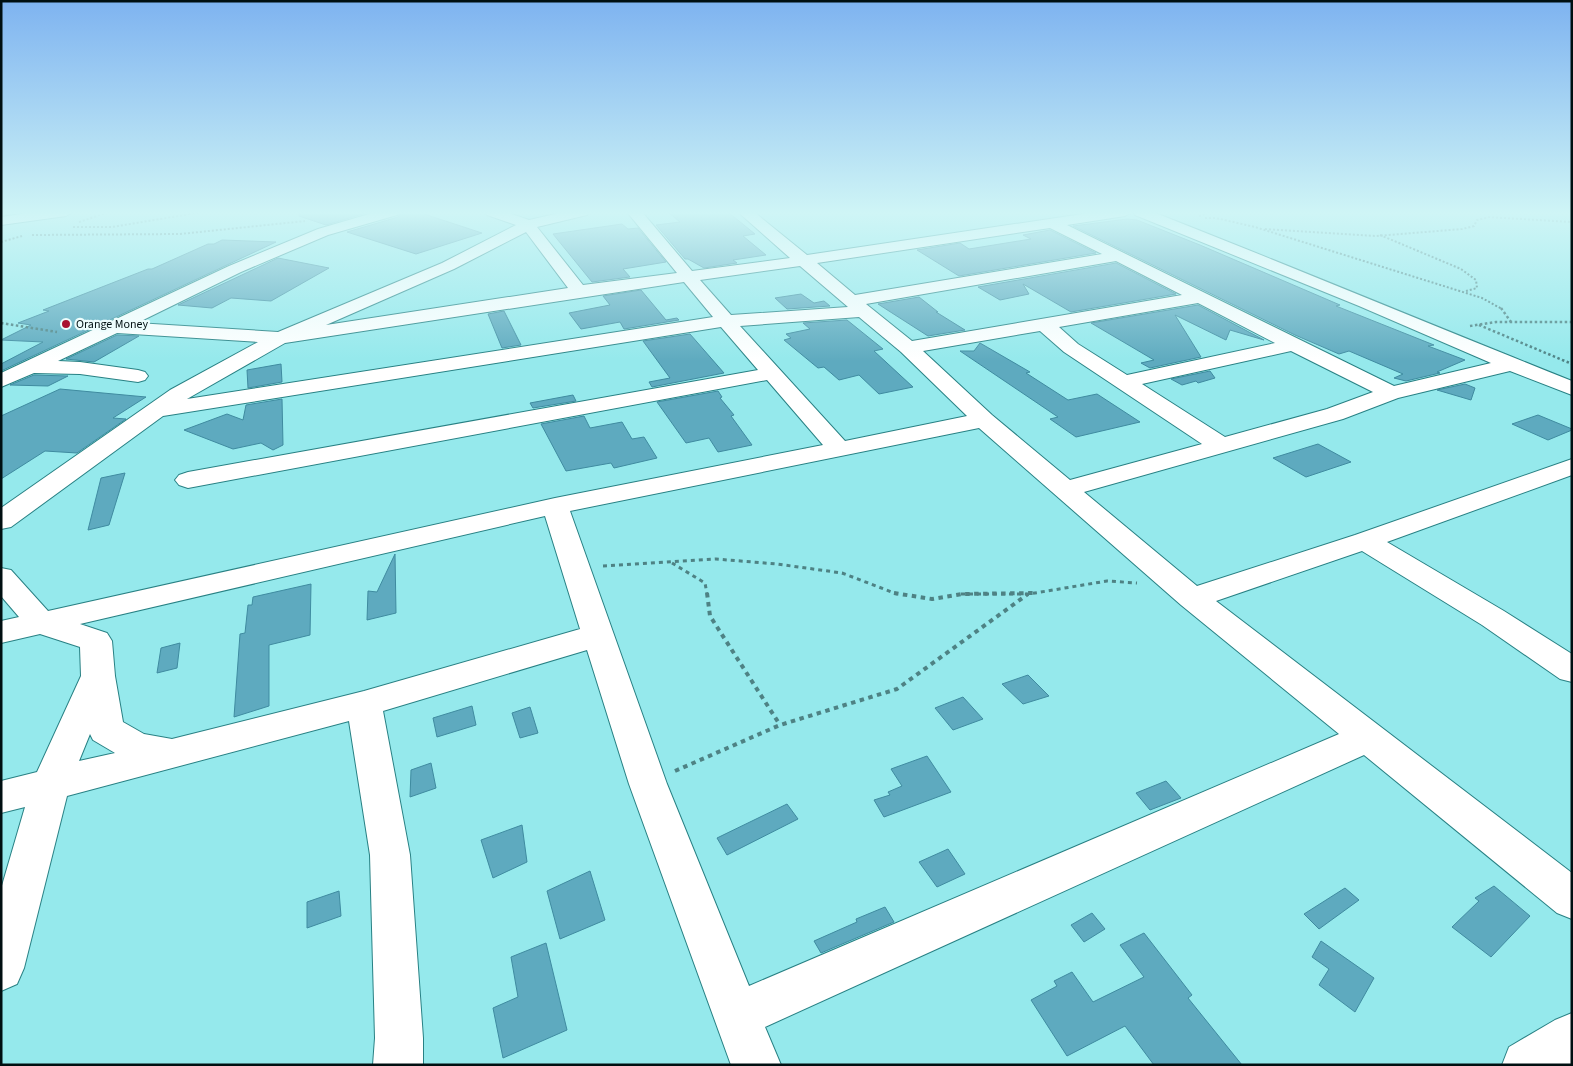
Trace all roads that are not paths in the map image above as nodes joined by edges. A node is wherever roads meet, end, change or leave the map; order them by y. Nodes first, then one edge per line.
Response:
1 (246, 262) edge
2 (456, 262) edge
3 (556, 262) edge
4 (676, 262) edge
5 (796, 262) edge
6 (802, 262) edge
7 (1088, 262) edge
8 (1130, 262) edge
9 (1264, 262) edge
10 (689, 277) junction
11 (579, 291) junction
12 (1201, 297) junction
13 (858, 306) junction
14 (726, 321) junction
15 (1046, 326) junction
16 (113, 327) junction
17 (280, 338) junction
18 (1291, 345) junction
19 (908, 348) junction
20 (1511, 365) junction
21 (30, 367) junction
22 (773, 373) junction
23 (138, 376) dead end
24 (1, 381) edge
25 (1124, 382) junction
26 (1572, 389) edge
27 (1391, 393) junction
28 (158, 410) junction
29 (984, 420) junction
30 (1222, 446) junction
31 (838, 448) junction
32 (1572, 466) edge
33 (188, 480) dead end
34 (1063, 490) junction
35 (555, 506) junction
36 (1, 522) edge
37 (1365, 541) junction
38 (1, 577) edge
39 (1185, 591) junction
40 (41, 623) junction
41 (1, 632) edge
42 (598, 636) junction
43 (1565, 658) edge
44 (98, 676) junction
45 (364, 704) junction
46 (1368, 737) junction
47 (177, 752) junction
48 (51, 783) junction
49 (1, 796) edge
50 (1572, 899) edge
51 (1, 968) edge
52 (737, 1015) junction
53 (1572, 1037) edge
54 (398, 1065) edge
55 (756, 1065) edge
56 (1527, 1065) edge

1 - 16 street
2 - 17 street
3 - 11 street
4 - 10 street
5 - 10 street
6 - 13 street
7 - 13 street
8 - 12 street
9 - 20 street
10 - 11 street
10 - 14 street
11 - 17 street
12 - 15 street
12 - 18 street
13 - 14 street
13 - 19 street
14 - 22 street
14 - 28 street
15 - 19 street
15 - 25 street
16 - 17 street
16 - 21 street
17 - 28 street
18 - 25 street
18 - 27 street
19 - 29 street
20 - 26 street
20 - 27 street
21 - 23 street
21 - 24 street
22 - 31 street
22 - 33 street
25 - 30 street
27 - 30 street
28 - 36 street
29 - 31 street
29 - 34 street
30 - 34 street
31 - 35 street
32 - 37 street
34 - 39 street
35 - 40 street
35 - 42 street
37 - 39 street
37 - 43 street
38 - 40 street
39 - 46 street
40 - 41 street
40 - 44 street
42 - 45 street
42 - 52 street
44 - 47 street
44 - 48 street
45 - 47 street
45 - 54 street
46 - 50 street
46 - 52 street
47 - 48 street
48 - 49 street
48 - 51 street
52 - 55 street
53 - 56 street

